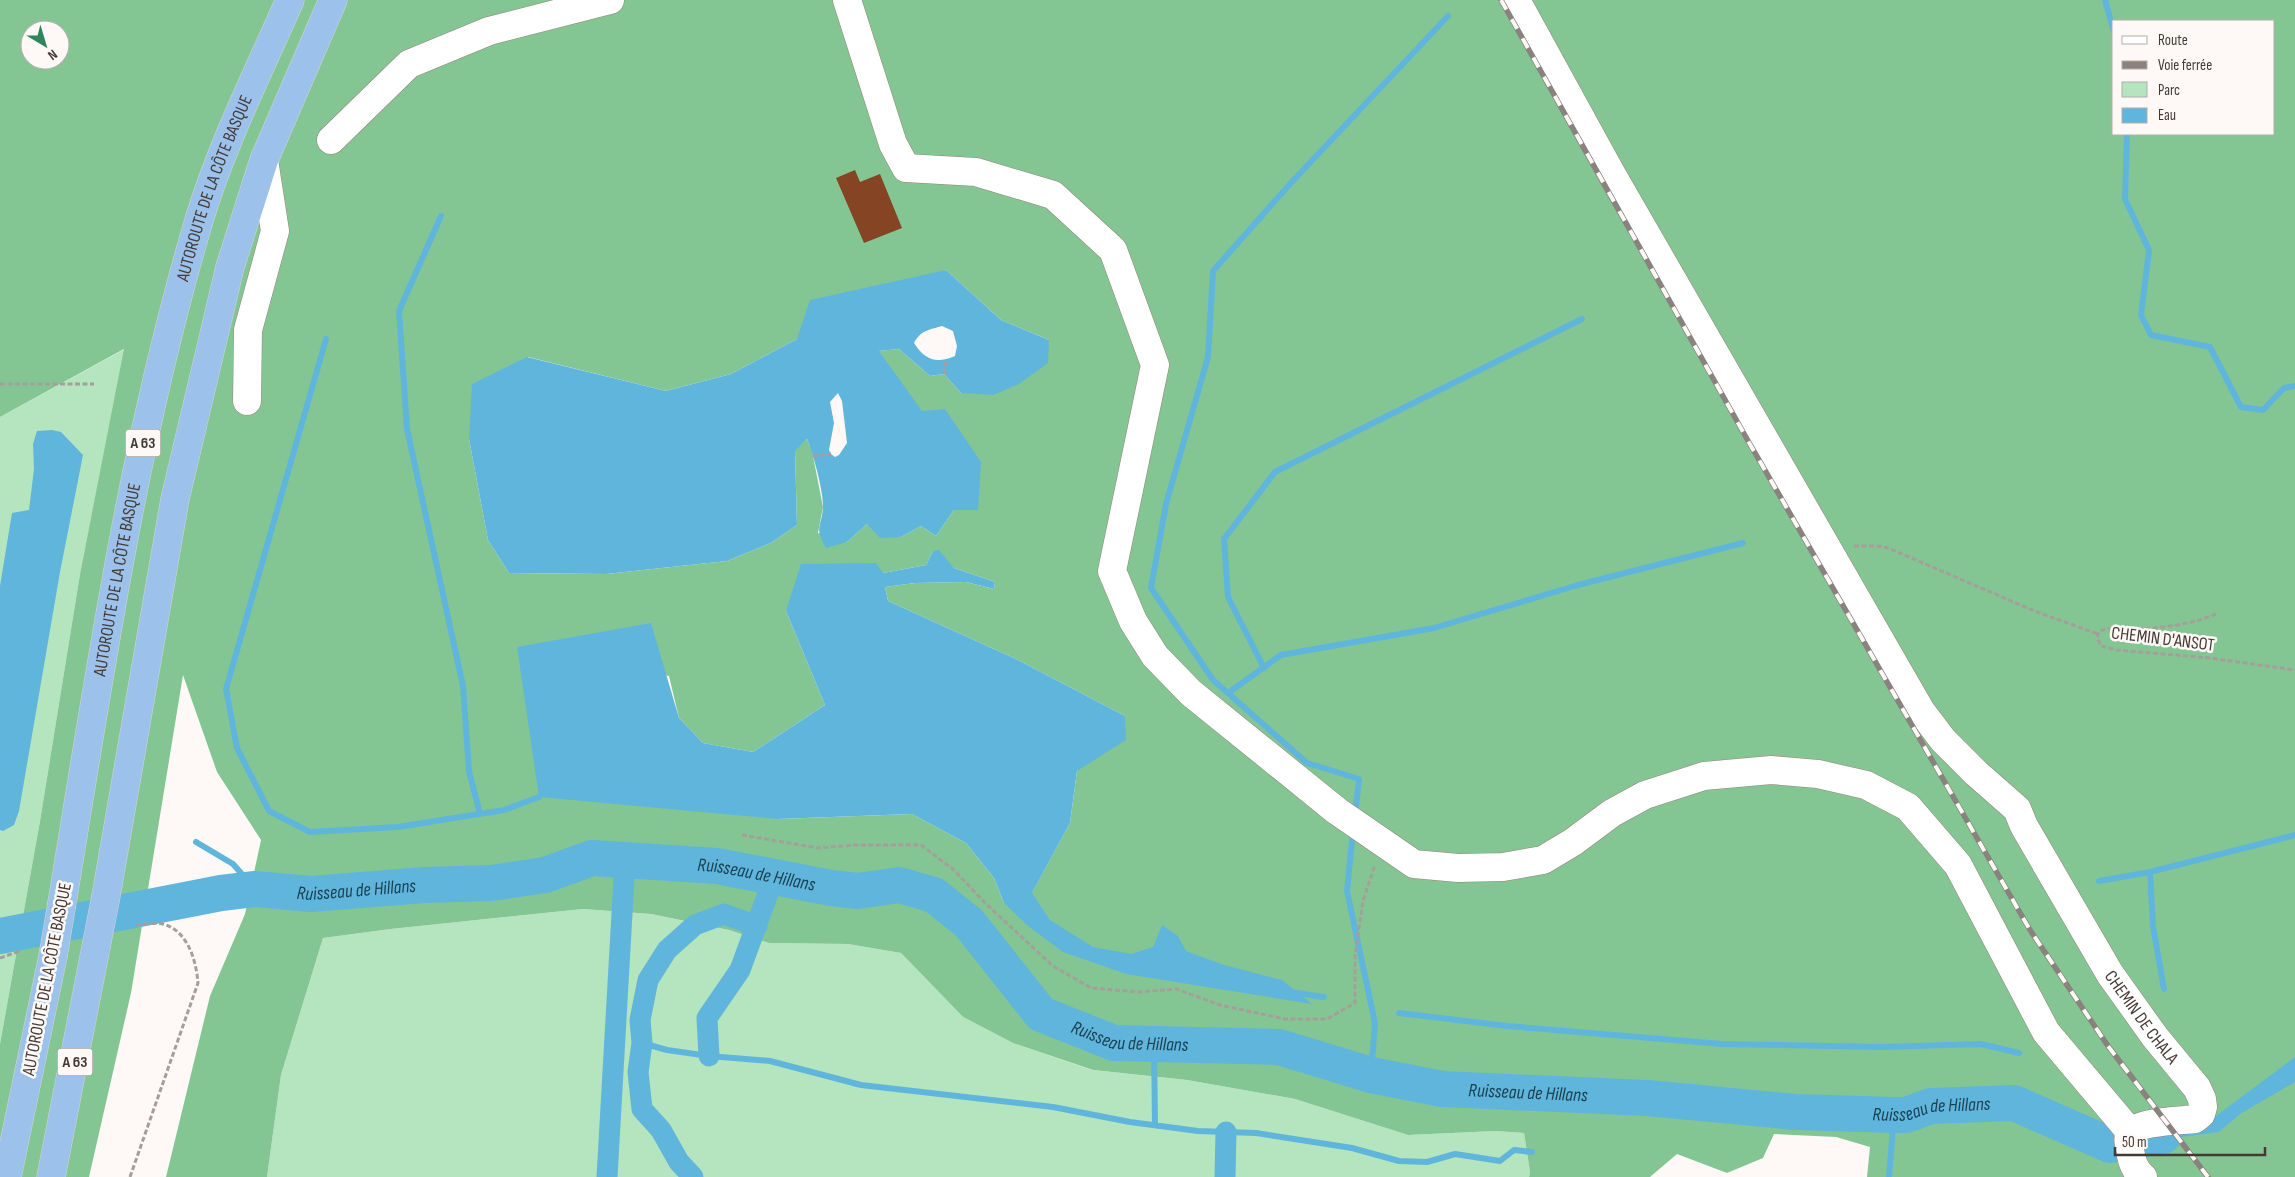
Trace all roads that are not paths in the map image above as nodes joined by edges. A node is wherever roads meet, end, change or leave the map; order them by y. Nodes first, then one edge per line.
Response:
1 (290, 0) edge
2 (334, 0) edge
3 (610, 0) edge
4 (847, 0) edge
5 (1516, 0) edge
6 (330, 140) dead end
7 (264, 160) junction
8 (247, 401) dead end
9 (2130, 1139) junction
10 (7, 1177) edge
11 (51, 1177) edge
12 (2143, 1177) edge

1 - 10 highway, AUTOROUTE DE LA CÔTE BASQUE / A 63, bridge
2 - 7 highway, AUTOROUTE DE LA CÔTE BASQUE / A 63
3 - 6 street
4 - 9 street
5 - 9 street, CHEMIN DE CHALA
7 - 8 street
7 - 11 highway, AUTOROUTE DE LA CÔTE BASQUE / A 63, bridge
9 - 12 street

